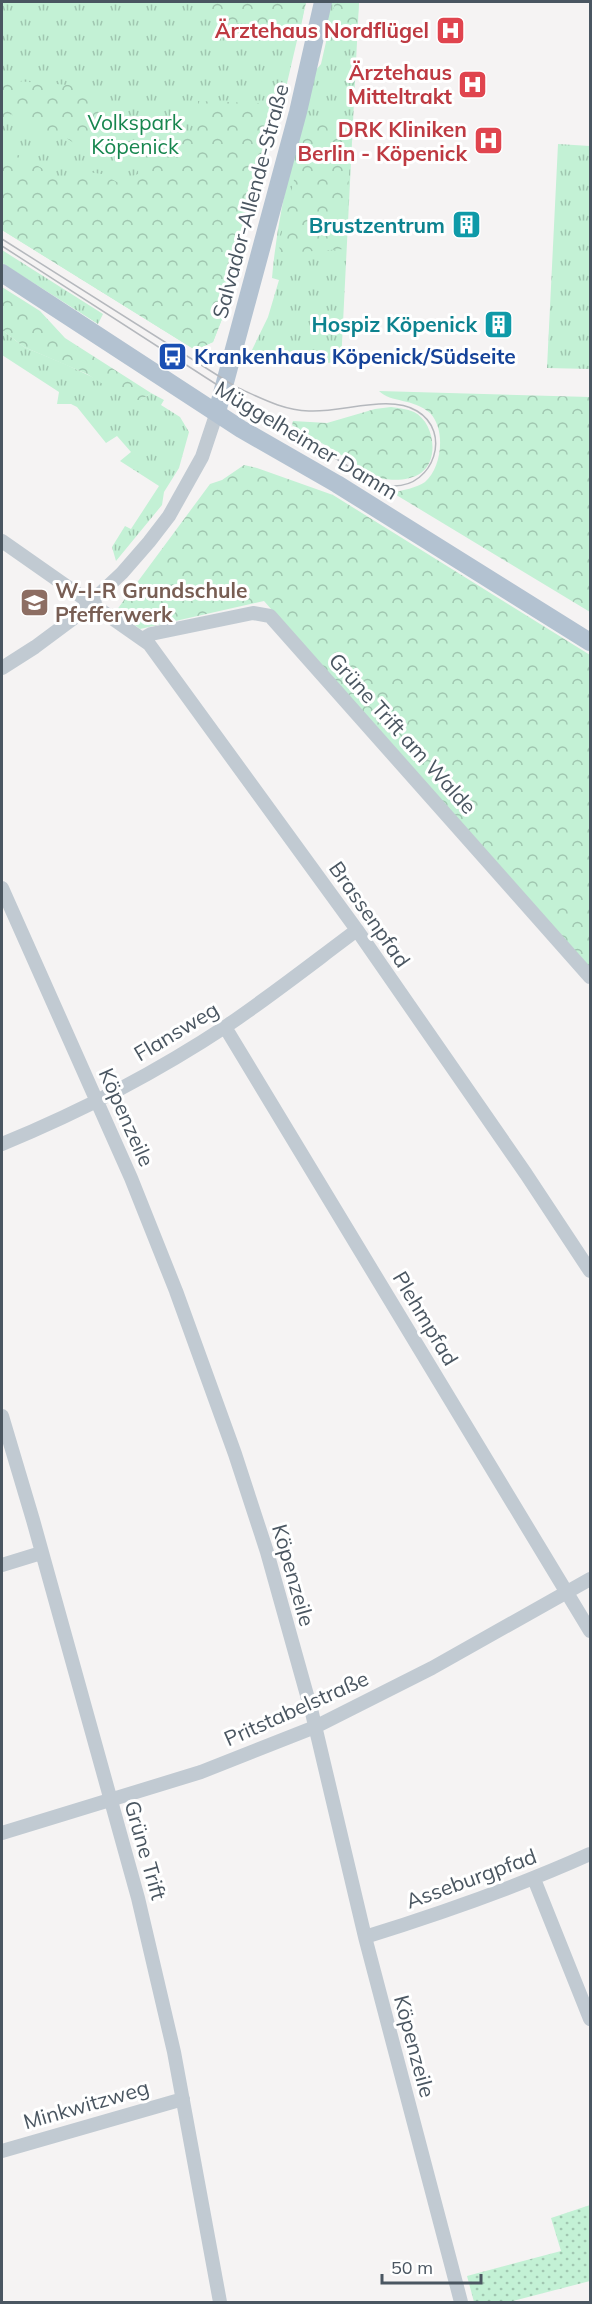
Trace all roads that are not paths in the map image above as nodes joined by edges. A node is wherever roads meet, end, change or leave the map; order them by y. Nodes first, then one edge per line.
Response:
1 (323, 2) edge
2 (2, 273) edge
3 (217, 412) junction
4 (2, 541) edge
5 (90, 604) junction
6 (144, 638) junction
7 (591, 642) edge
8 (2, 669) edge
9 (2, 888) edge
10 (357, 930) junction
11 (591, 977) edge
12 (225, 1027) junction
13 (96, 1100) junction
14 (2, 1144) edge
15 (591, 1271) edge
16 (2, 1416) edge
17 (41, 1553) junction
18 (2, 1565) edge
19 (591, 1579) edge
20 (567, 1593) junction
21 (591, 1631) edge
22 (315, 1726) junction
23 (111, 1801) junction
24 (2, 1833) edge
25 (591, 1854) edge
26 (534, 1879) junction
27 (365, 1937) junction
28 (591, 2019) edge
29 (183, 2099) junction
30 (2, 2151) edge
31 (220, 2302) edge
32 (461, 2302) edge

1 - 3 main road, Salvador-Allende-Straße
2 - 3 main road, Müggelheimer Damm
3 - 5 street
3 - 7 main road, Müggelheimer Damm
4 - 5 street
5 - 6 street, Brassenpfad
5 - 8 street
6 - 10 street, Brassenpfad
6 - 11 street, Grüne Trift am Walde
9 - 13 street, Köpenzeile
10 - 12 street, Flansweg
10 - 15 street, Brassenpfad
12 - 13 street, Flansweg
12 - 20 street, Plehmpfad
13 - 14 street, Flansweg
13 - 22 street, Köpenzeile
16 - 17 street, Grüne Trift
17 - 18 street
17 - 23 street, Grüne Trift
19 - 20 street, Pritstabelstraße
20 - 21 street, Plehmpfad
20 - 22 street, Pritstabelstraße
22 - 23 street, Pritstabelstraße
22 - 27 street, Köpenzeile
23 - 24 street, Pritstabelstraße
23 - 29 street, Grüne Trift
25 - 26 street, Asseburgpfad
26 - 27 street, Asseburgpfad
26 - 28 street
27 - 32 street, Köpenzeile
29 - 30 street, Minkwitzweg
29 - 31 street, Grüne Trift

